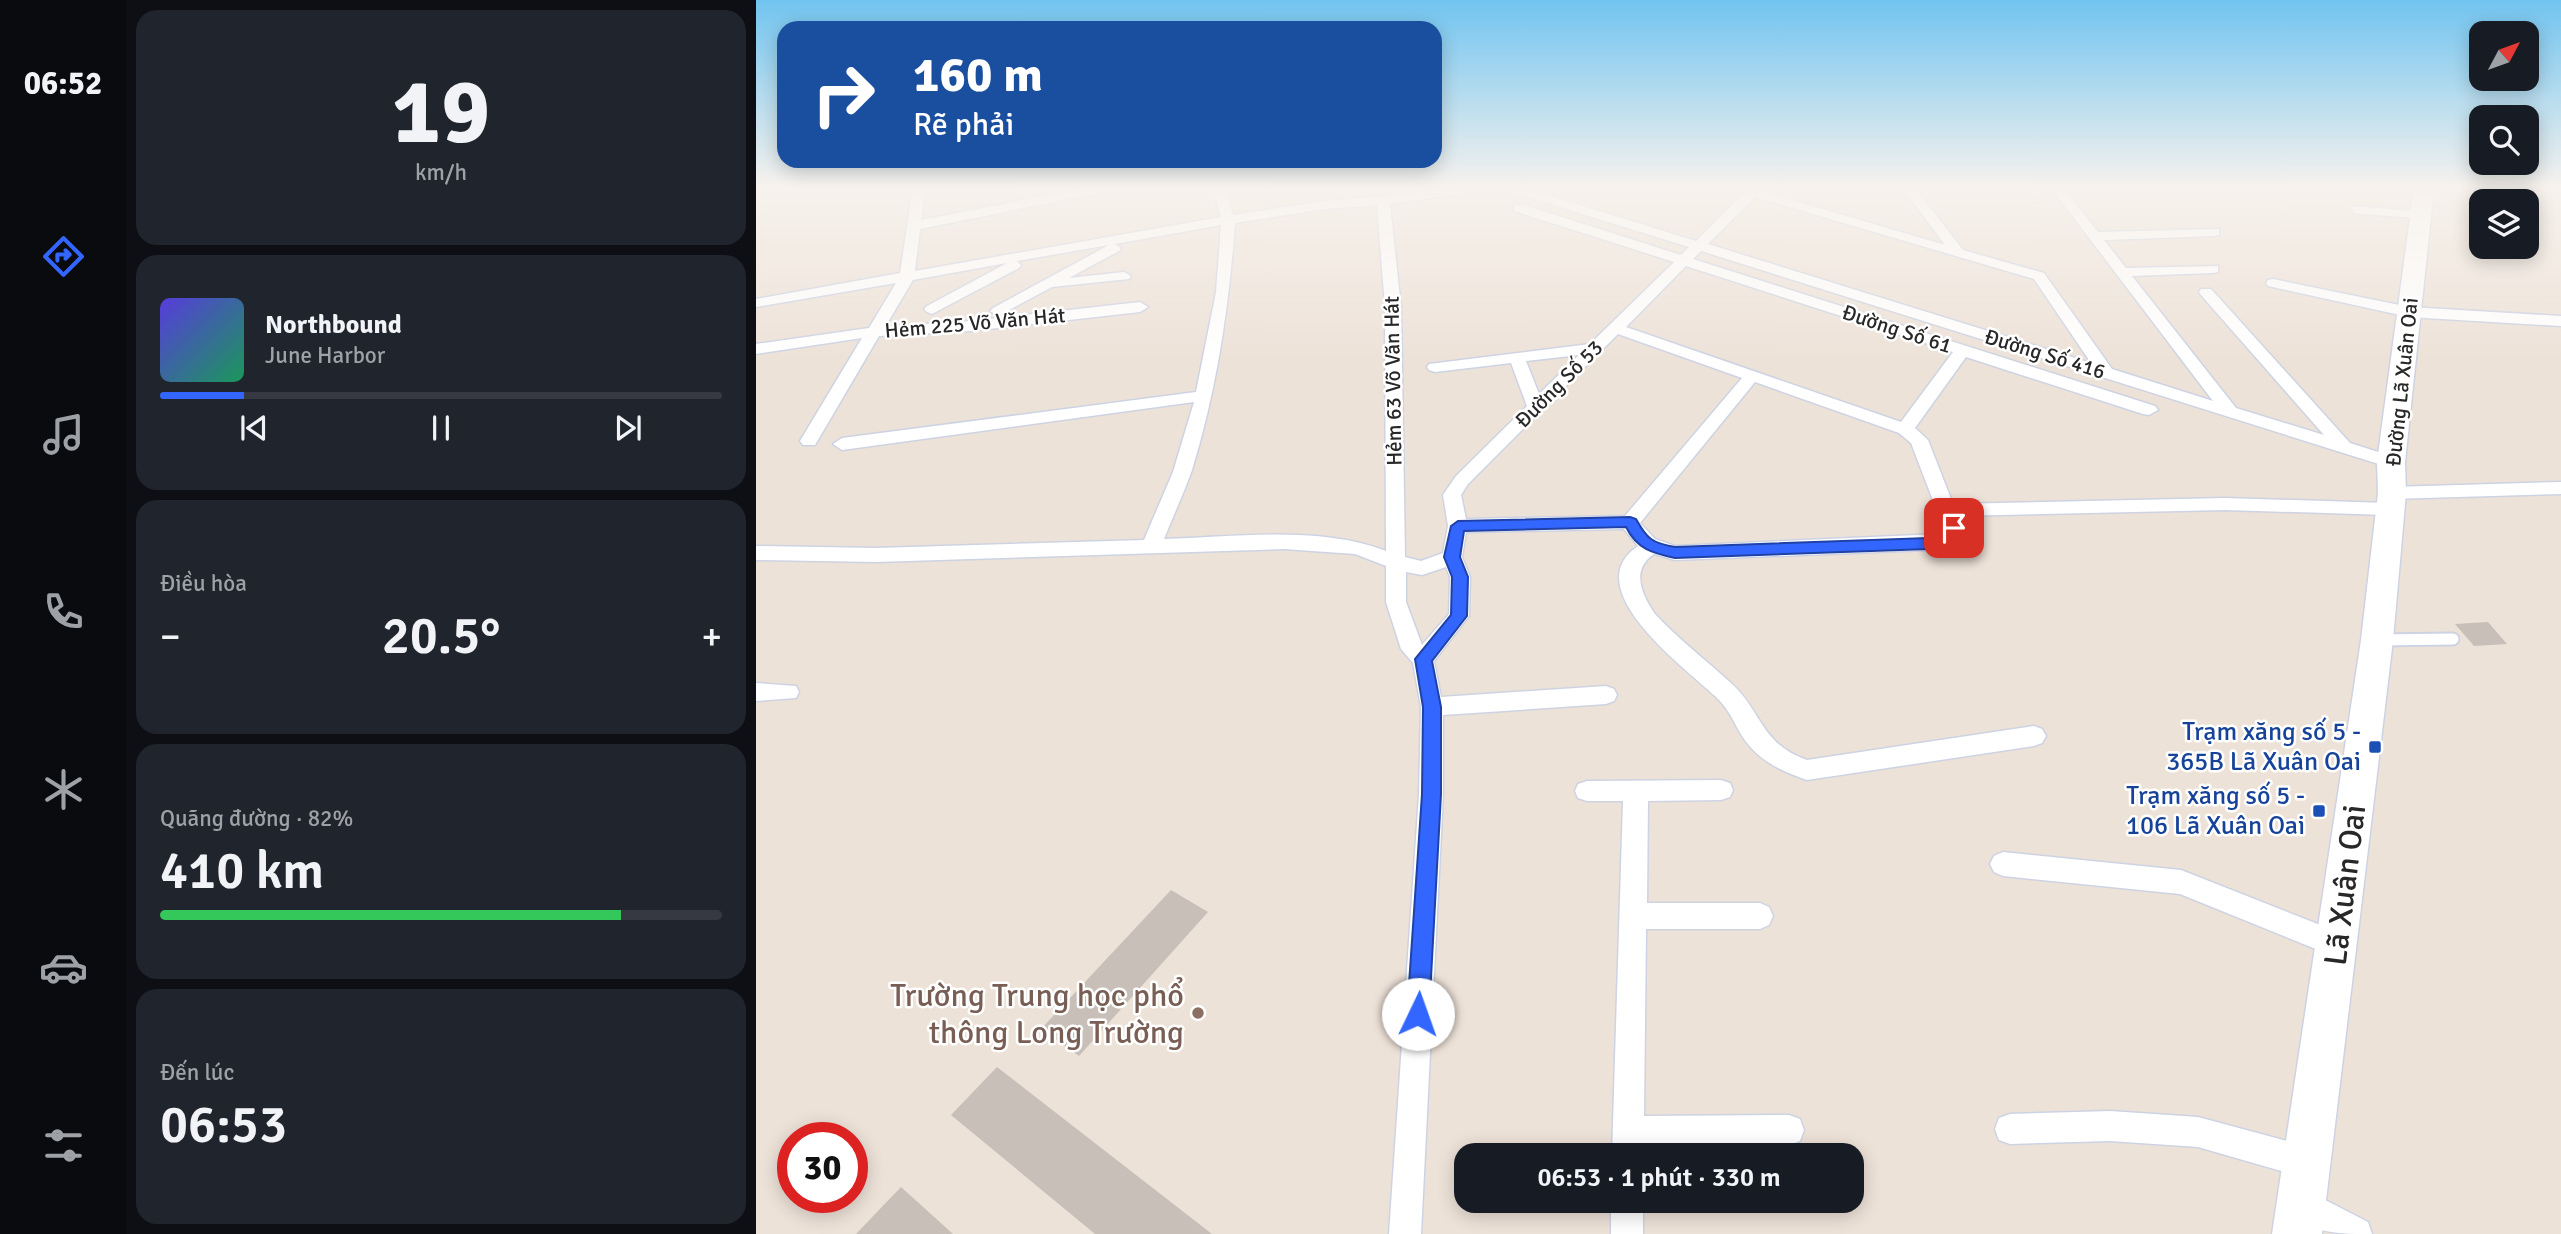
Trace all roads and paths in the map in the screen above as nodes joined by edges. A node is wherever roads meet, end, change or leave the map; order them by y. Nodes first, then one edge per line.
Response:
1 (1699, 245) edge
2 (911, 246) edge
3 (1093, 246) edge
4 (1120, 246) edge
5 (1226, 246) edge
6 (1387, 246) edge
7 (1638, 246) edge
8 (1701, 246) edge
9 (1934, 246) edge
10 (1952, 246) edge
11 (2103, 246) edge
12 (2418, 246) edge
13 (1958, 253) junction
14 (1032, 256) junction
15 (1684, 260) junction
16 (2213, 269) dead end
17 (2123, 272) junction
18 (1124, 276) dead end
19 (907, 277) junction
20 (2273, 283) dead end
21 (1043, 286) junction
22 (2206, 292) dead end
23 (756, 303) edge
24 (1140, 307) dead end
25 (932, 309) dead end
26 (998, 311) dead end
27 (2409, 312) junction
28 (2561, 321) edge
29 (1615, 328) junction
30 (874, 332) junction
31 (1595, 348) junction
32 (756, 349) edge
33 (1963, 350) junction
34 (1517, 358) junction
35 (1435, 367) dead end
36 (2106, 373) junction
37 (1752, 376) junction
38 (1204, 396) junction
39 (1536, 406) junction
40 (2149, 411) dead end
41 (2231, 412) junction
42 (1905, 429) junction
43 (809, 441) dead end
44 (842, 444) dead end
45 (2345, 447) junction
46 (2390, 488) junction
47 (2561, 488) edge
48 (1948, 510) junction
49 (1630, 522) junction
50 (1458, 526) junction
51 (1651, 547) junction
52 (1150, 548) junction
53 (756, 553) edge
54 (1452, 557) junction
55 (1394, 562) junction
56 (2453, 639) dead end
57 (2377, 640) junction
58 (1423, 659) junction
59 (756, 692) edge
60 (788, 692) dead end
61 (1606, 695) dead end
62 (1432, 707) junction
63 (2034, 736) dead end
64 (1636, 790) junction
65 (1721, 790) dead end
66 (1587, 791) dead end
67 (2003, 864) dead end
68 (1634, 916) junction
69 (1760, 916) dead end
70 (2338, 946) junction
71 (2010, 1129) dead end
72 (1788, 1130) dead end
73 (1629, 1143) edge
74 (2309, 1163) junction
75 (1628, 1213) edge
76 (2299, 1219) edge
77 (1405, 1234) edge
78 (1627, 1234) edge
79 (2356, 1234) edge

1 - 15 street, Đường Số 53
2 - 19 street
3 - 14 street
4 - 21 street
5 - 38 street
6 - 55 street, Hẻm 63 Võ Văn Hát
7 - 15 street, Đường Số 61
8 - 36 street, Đường Số 416
9 - 13 street
10 - 13 street
11 - 17 street
12 - 27 main road, Đường Lã Xuân Oai
13 - 36 street
14 - 19 street
14 - 25 street
15 - 29 street, Đường Số 53
15 - 33 street, Đường Số 61
16 - 17 street
17 - 41 street
18 - 21 street
19 - 23 street
19 - 30 street, Hẻm 225 Võ Văn Hát
20 - 27 street
21 - 26 street
22 - 45 street
24 - 30 street, Hẻm 225 Võ Văn Hát
27 - 28 street
27 - 46 main road, Đường Lã Xuân Oai
29 - 31 street, Đường Số 53
29 - 37 street
30 - 32 street
30 - 43 street
31 - 34 street
31 - 39 street, Đường Số 53
33 - 40 street, Đường Số 61
33 - 42 street
34 - 35 street
34 - 39 street
36 - 41 street, Đường Số 416
37 - 42 street
37 - 49 street
38 - 44 street
38 - 52 street
39 - 50 street, Đường Số 53
41 - 45 street, Đường Số 416
42 - 48 street
45 - 46 street, Đường Số 416
46 - 47 street
46 - 48 street
46 - 57 main road, Lã Xuân Oai
48 - 51 street
49 - 50 street
49 - 51 street
50 - 54 street, Đường Số 53
51 - 63 street
52 - 53 street
52 - 55 street
54 - 55 street
54 - 58 street
55 - 58 street, Hẻm 63 Võ Văn Hát
56 - 57 lane
57 - 70 main road, Lã Xuân Oai
58 - 62 street
59 - 60 street
61 - 62 street
62 - 77 street
64 - 65 street
64 - 66 street
64 - 68 street
67 - 70 street
68 - 69 street
68 - 73 street
70 - 74 main road, Lã Xuân Oai
71 - 74 street
72 - 73 street
74 - 76 main road, Lã Xuân Oai
75 - 78 street
76 - 79 street

